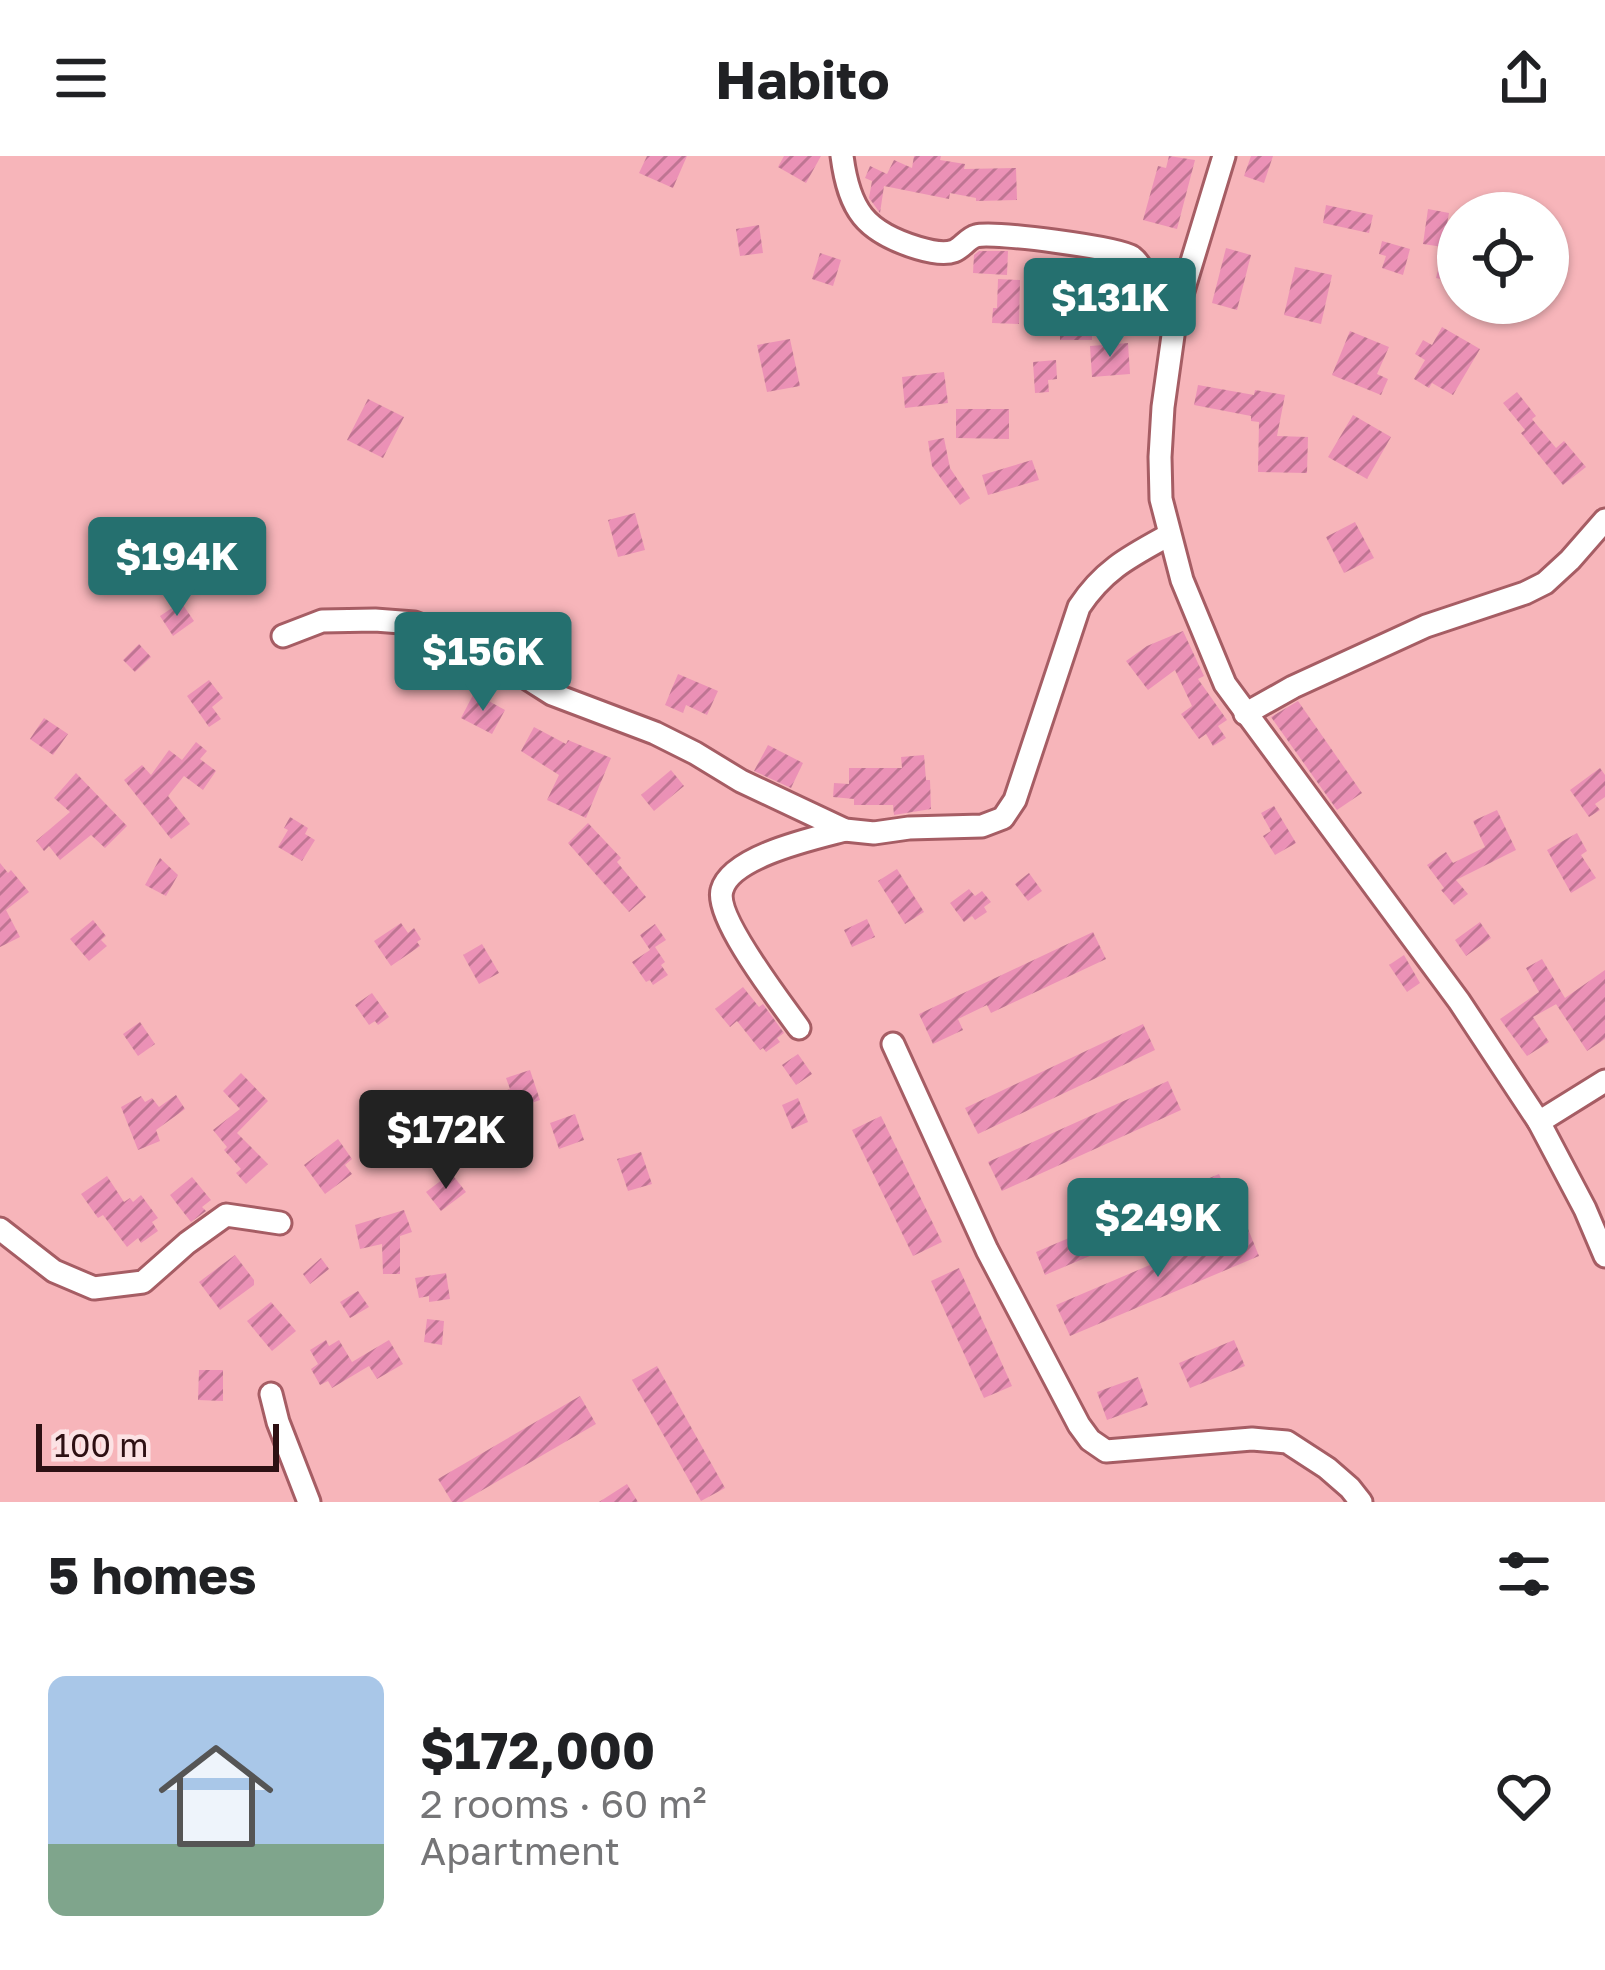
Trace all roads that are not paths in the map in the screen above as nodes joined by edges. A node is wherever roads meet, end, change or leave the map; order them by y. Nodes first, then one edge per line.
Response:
1 (842, 156) edge
2 (1225, 156) edge
3 (1176, 314) junction
4 (1605, 520) edge
5 (1169, 535) junction
6 (283, 637) dead end
7 (1245, 714) junction
8 (845, 830) junction
9 (799, 1028) dead end
10 (892, 1044) dead end
11 (1605, 1081) edge
12 (1539, 1122) junction
13 (280, 1223) dead end
14 (0, 1229) edge
15 (1605, 1256) edge
16 (271, 1394) dead end
17 (309, 1502) edge
18 (1361, 1502) edge

1 - 3 street
2 - 3 street
3 - 5 street
4 - 7 street
5 - 7 street
5 - 8 street
6 - 8 street
7 - 12 street
8 - 9 street
10 - 18 street
11 - 12 street
12 - 15 street
13 - 14 street
16 - 17 street

